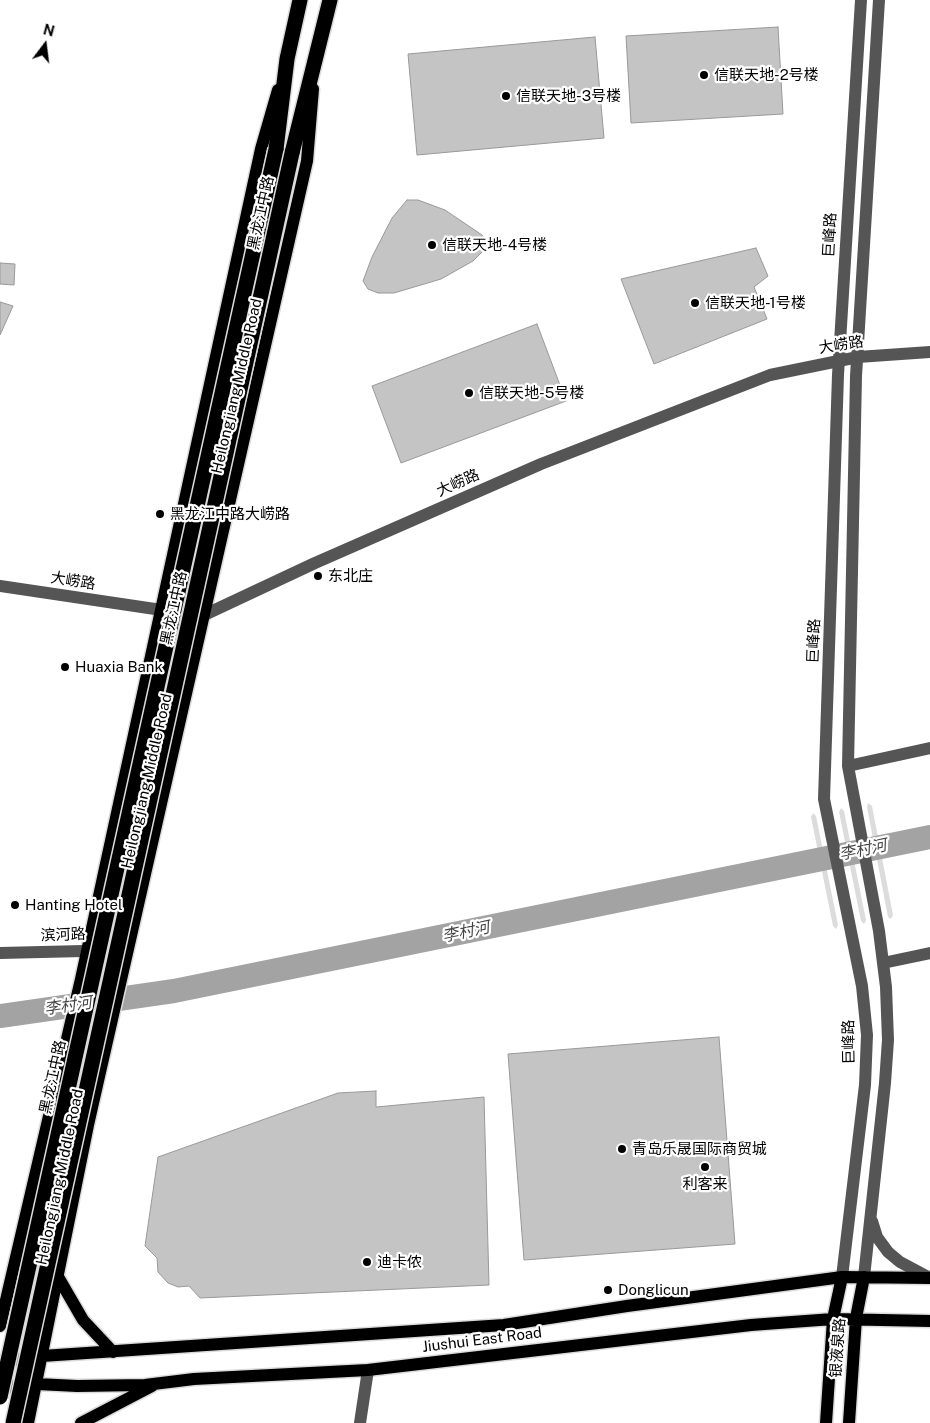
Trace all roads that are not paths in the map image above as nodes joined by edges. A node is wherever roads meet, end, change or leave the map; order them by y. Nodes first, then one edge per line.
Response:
1 (300, 0) edge
2 (330, 0) edge
3 (861, 0) edge
4 (879, 0) edge
5 (287, 59) junction
6 (316, 63) junction
7 (930, 352) edge
8 (858, 357) junction
9 (839, 360) junction
10 (0, 586) edge
11 (162, 611) junction
12 (202, 616) junction
13 (930, 748) edge
14 (848, 766) junction
15 (87, 950) junction
16 (128, 950) junction
17 (0, 953) edge
18 (930, 953) edge
19 (884, 963) junction
20 (870, 1218) junction
21 (57, 1275) junction
22 (842, 1277) junction
23 (864, 1277) junction
24 (930, 1278) edge
25 (11, 1280) junction
26 (0, 1290) edge
27 (833, 1318) junction
28 (856, 1318) junction
29 (930, 1321) edge
30 (0, 1326) edge
31 (113, 1352) junction
32 (42, 1356) junction
33 (0, 1362) edge
34 (368, 1370) junction
35 (158, 1383) junction
36 (37, 1384) junction
37 (0, 1388) edge
38 (0, 1397) edge
39 (13, 1423) edge
40 (28, 1423) edge
41 (81, 1423) edge
42 (360, 1423) edge
43 (826, 1423) edge
44 (849, 1423) edge

1 - 5 highway, Heilongjiang Middle Road
2 - 6 highway, Heilongjiang Middle Road
3 - 9 street, 巨峰路
4 - 8 street
5 - 11 main road, Heilongjiang Middle Road
5 - 38 highway, 黑龙江中路, bridge
6 - 12 main road, Heilongjiang Middle Road
6 - 39 highway, 黑龙江中路, bridge
7 - 8 street, 大崂路
8 - 9 street, 大崂路
8 - 14 street
9 - 12 street, 大崂路
9 - 22 street, 巨峰路
10 - 11 street, 大崂路
11 - 12 street, 大崂路
11 - 15 main road, Heilongjiang Middle Road
12 - 16 main road, Heilongjiang Middle Road
13 - 14 street
14 - 19 street
15 - 16 street, 滨河路
15 - 17 street, 滨河路
15 - 25 main road, Heilongjiang Middle Road
16 - 21 main road, Heilongjiang Middle Road
18 - 19 street
19 - 20 street
20 - 23 street
20 - 24 street
21 - 31 main road
21 - 32 main road, Heilongjiang Middle Road
22 - 23 main road, Jiushui East Road
22 - 27 main road, 银液泉路
22 - 31 main road, Jiushui East Road
23 - 24 main road, Jiushui East Road
23 - 28 main road, 银液泉路
25 - 26 main road
25 - 30 main road, Heilongjiang Middle Road
27 - 28 main road, Jiushui East Road
27 - 34 main road, Jiushui East Road
27 - 43 main road, 银液泉路
28 - 29 main road, Jiushui East Road
28 - 44 main road, 银液泉路
31 - 32 main road, Jiushui East Road
32 - 33 main road, Jiushui East Road
32 - 36 main road, Heilongjiang Middle Road
34 - 35 main road, Jiushui East Road
34 - 42 street
35 - 36 main road, Jiushui East Road
35 - 41 main road
36 - 37 main road, Jiushui East Road
36 - 40 main road, Heilongjiang Middle Road

